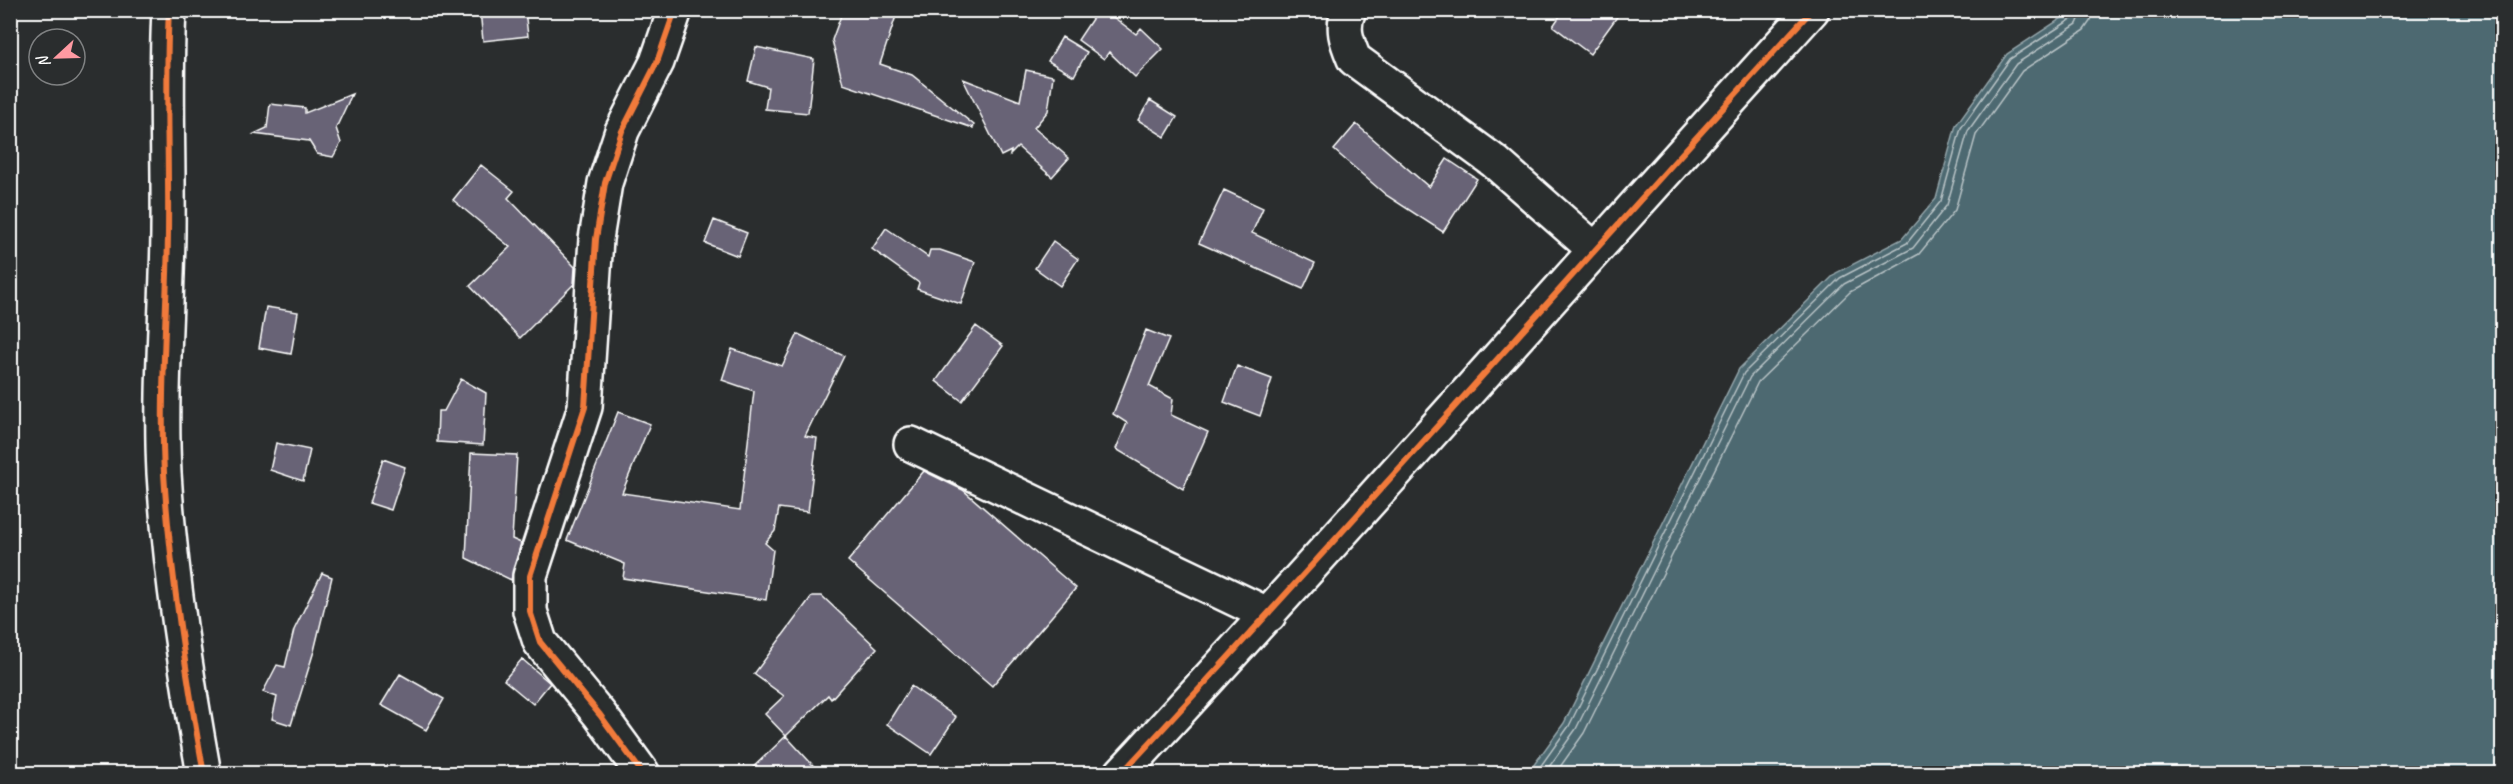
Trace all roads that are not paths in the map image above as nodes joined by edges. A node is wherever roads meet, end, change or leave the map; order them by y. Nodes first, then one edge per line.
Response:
1 (169, 10) edge
2 (675, 10) edge
3 (1349, 10) edge
4 (1812, 10) edge
5 (1594, 249) junction
6 (911, 444) dead end
7 (1269, 615) junction
8 (204, 774) edge
9 (644, 774) edge
10 (1121, 774) edge

1 - 8 street
2 - 9 street
3 - 5 street
4 - 5 street
5 - 7 street
6 - 7 street
7 - 10 street

